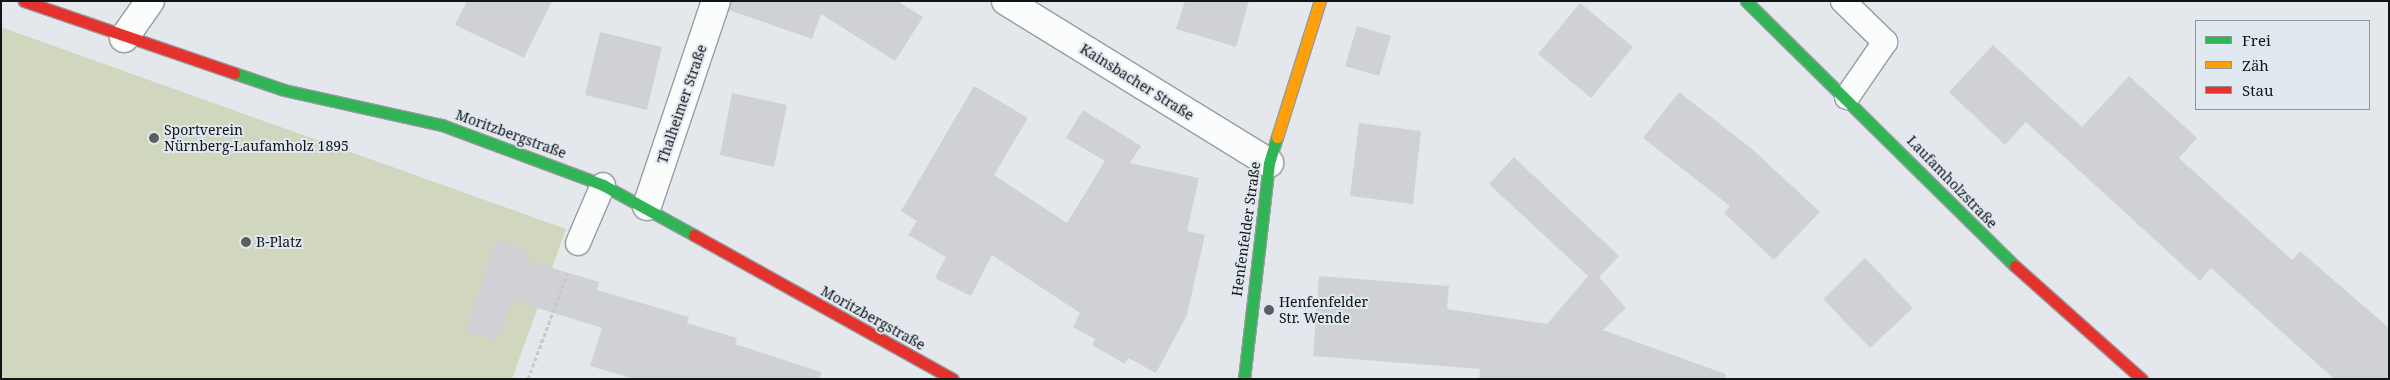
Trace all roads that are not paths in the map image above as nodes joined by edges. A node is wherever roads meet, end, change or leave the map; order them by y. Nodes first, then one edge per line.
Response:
1 (24, 1) edge
2 (150, 1) edge
3 (716, 1) edge
4 (1006, 1) edge
5 (1320, 1) edge
6 (1746, 1) edge
7 (1843, 1) edge
8 (124, 38) junction
9 (1847, 97) junction
10 (1269, 163) junction
11 (603, 185) junction
12 (648, 206) junction
13 (578, 243) road end
14 (953, 379) edge
15 (1244, 379) edge
16 (2142, 379) edge

1 - 8 street, Moritzbergstraße
2 - 8 street
3 - 12 street, Thalheimer Straße
4 - 10 street, Kainsbacher Straße
5 - 10 street, Henfenfelder Straße
6 - 9 street, Laufamholzstraße
7 - 9 lane
8 - 11 street, Moritzbergstraße
9 - 16 street, Laufamholzstraße
10 - 15 street, Henfenfelder Straße
11 - 12 street, Moritzbergstraße
11 - 13 lane
12 - 14 street, Moritzbergstraße

